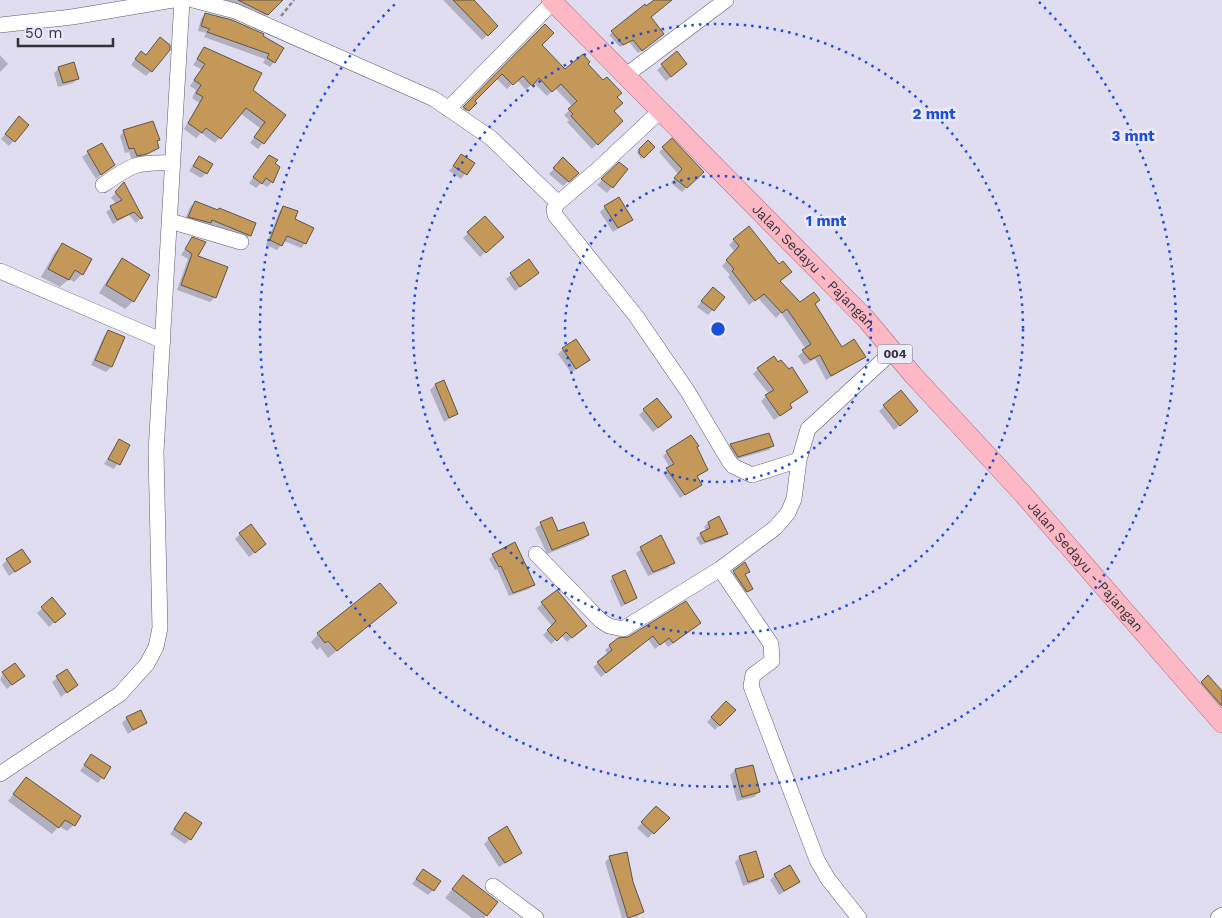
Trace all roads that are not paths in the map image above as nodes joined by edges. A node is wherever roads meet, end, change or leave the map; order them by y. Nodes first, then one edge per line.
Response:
1 (173, 0) edge
2 (182, 0) edge
3 (193, 0) edge
4 (726, 0) edge
5 (552, 1) edge
6 (0, 25) edge
7 (626, 76) junction
8 (448, 109) junction
9 (659, 112) junction
10 (173, 163) junction
11 (103, 185) dead end
12 (558, 203) junction
13 (170, 221) junction
14 (242, 242) dead end
15 (0, 271) edge
16 (163, 341) junction
17 (893, 351) junction
18 (799, 460) junction
19 (536, 554) dead end
20 (720, 569) junction
21 (1222, 723) edge
22 (0, 774) edge
23 (493, 886) dead end
24 (1222, 915) edge
25 (536, 918) edge
26 (859, 918) edge
27 (1218, 918) edge

1 - 6 street
2 - 10 street
3 - 8 street
4 - 7 street
5 - 7 main road, Jalan Sedayu - Pajangan / 004
5 - 8 street
7 - 9 main road, Jalan Sedayu - Pajangan / 004
8 - 12 street
9 - 12 street
9 - 17 main road, Jalan Sedayu - Pajangan / 004
10 - 11 street
10 - 13 street
12 - 18 street
13 - 14 street
13 - 16 street
15 - 16 street
16 - 22 street
17 - 18 street
17 - 21 main road, Jalan Sedayu - Pajangan / 004
18 - 20 street
19 - 20 street
20 - 26 street
23 - 25 street
24 - 27 street

